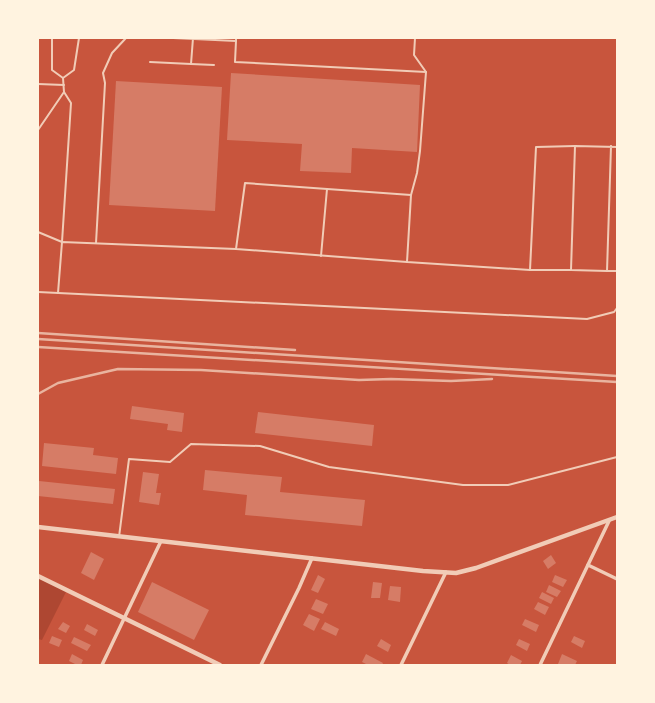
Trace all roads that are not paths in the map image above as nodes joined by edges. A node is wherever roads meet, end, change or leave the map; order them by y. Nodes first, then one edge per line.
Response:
1 (52, 38) edge
2 (79, 38) edge
3 (126, 38) edge
4 (173, 38) edge
5 (415, 38) edge
6 (193, 39) edge
7 (236, 40) edge
8 (150, 62) dead end
9 (191, 64) junction
10 (214, 65) dead end
11 (426, 72) junction
12 (63, 78) junction
13 (38, 84) edge
14 (64, 85) junction
15 (64, 92) junction
16 (38, 130) edge
17 (575, 146) junction
18 (611, 146) junction
19 (617, 147) edge
20 (327, 189) junction
21 (412, 195) junction
22 (38, 232) edge
23 (62, 242) junction
24 (96, 243) junction
25 (236, 249) junction
26 (321, 256) junction
27 (407, 262) junction
28 (530, 270) junction
29 (571, 270) junction
30 (607, 271) junction
31 (617, 271) edge
32 (38, 292) edge
33 (58, 294) junction
34 (617, 308) edge
35 (617, 457) edge
36 (617, 517) edge
37 (609, 520) junction
38 (38, 527) edge
39 (119, 537) junction
40 (161, 542) junction
41 (312, 558) junction
42 (588, 565) junction
43 (446, 572) junction
44 (38, 576) edge
45 (617, 579) edge
46 (125, 618) junction
47 (102, 665) edge
48 (220, 665) edge
49 (261, 665) edge
50 (402, 665) edge
51 (540, 665) edge

1 - 12 lane
2 - 12 lane
3 - 24 lane
4 - 6 lane
5 - 11 lane
6 - 7 lane
6 - 9 lane
7 - 11 lane
8 - 9 lane
9 - 10 lane
11 - 21 lane
12 - 14 lane
13 - 14 lane
14 - 15 lane
15 - 16 lane
15 - 23 lane
17 - 18 lane
17 - 28 lane
17 - 29 lane
18 - 19 lane
18 - 30 lane
20 - 21 lane
20 - 25 lane
20 - 26 lane
21 - 27 lane
22 - 23 lane
23 - 24 lane
23 - 33 lane
24 - 25 lane
25 - 26 lane
26 - 27 lane
27 - 28 lane
28 - 29 lane
29 - 30 lane
30 - 31 lane
32 - 33 lane
33 - 34 lane
35 - 39 lane
36 - 37 street
37 - 42 street
37 - 43 street
38 - 39 street
39 - 40 street
40 - 41 street
40 - 46 street
41 - 43 street
41 - 49 street
42 - 45 street
42 - 51 street
43 - 50 street
44 - 46 street
46 - 47 street
46 - 48 street

